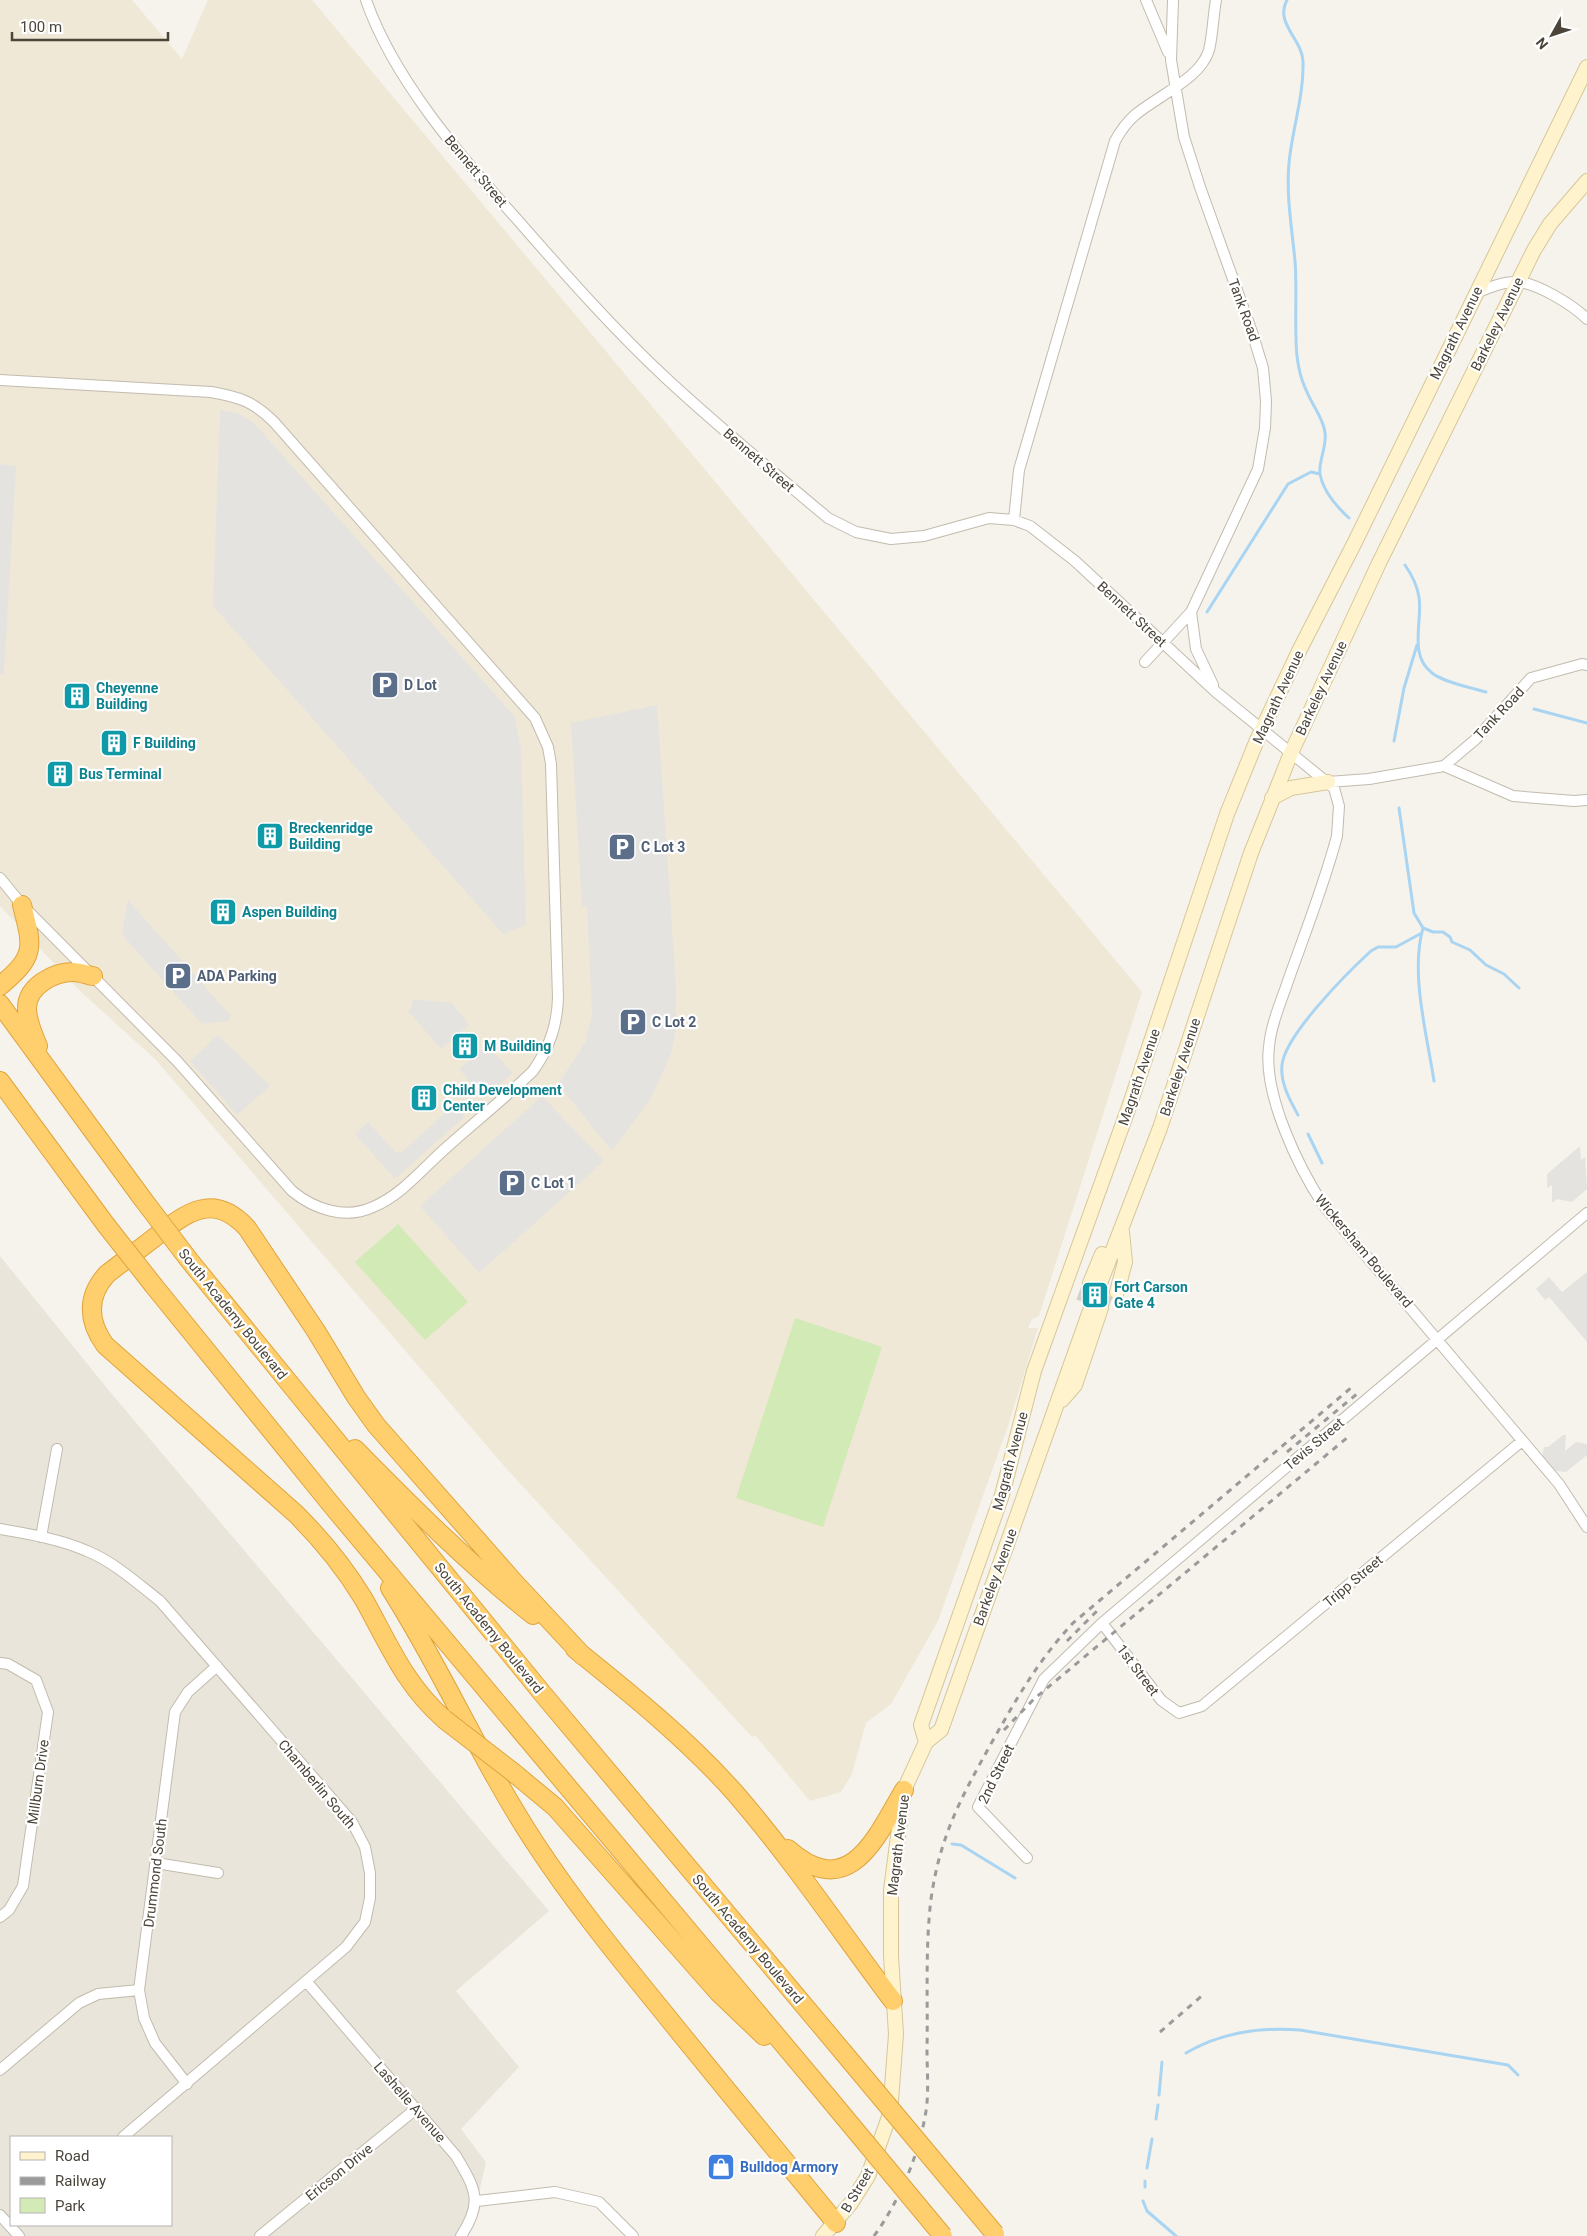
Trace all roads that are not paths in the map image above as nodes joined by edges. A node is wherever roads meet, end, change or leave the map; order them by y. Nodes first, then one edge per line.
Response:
1 (366, 0) edge
2 (1146, 0) edge
3 (1173, 0) edge
4 (1216, 0) edge
5 (1170, 60) junction
6 (1587, 67) edge
7 (1174, 86) junction
8 (1587, 181) edge
9 (1518, 282) junction
10 (1476, 293) junction
11 (1587, 319) edge
12 (0, 380) edge
13 (1014, 520) junction
14 (1191, 612) junction
15 (1163, 642) junction
16 (1145, 662) dead end
17 (1587, 665) edge
18 (1216, 692) junction
19 (1261, 730) junction
20 (1290, 753) junction
21 (1444, 766) junction
22 (1328, 782) junction
23 (1272, 798) junction
24 (1587, 800) edge
25 (0, 878) edge
26 (22, 905) junction
27 (25, 962) junction
28 (0, 968) edge
29 (93, 976) junction
30 (0, 986) edge
31 (0, 1004) edge
32 (43, 1063) junction
33 (0, 1081) edge
34 (1587, 1213) edge
35 (1121, 1227) junction
36 (1437, 1339) junction
37 (271, 1362) junction
38 (1056, 1406) junction
39 (1522, 1440) junction
40 (57, 1449) dead end
41 (334, 1508) junction
42 (1587, 1527) edge
43 (0, 1529) edge
44 (41, 1537) junction
45 (1102, 1623) junction
46 (583, 1656) junction
47 (0, 1663) edge
48 (217, 1666) junction
49 (1044, 1679) joint
50 (1179, 1713) joint
51 (926, 1742) junction
52 (904, 1790) junction
53 (762, 1826) junction
54 (1027, 1858) dead end
55 (156, 1863) junction
56 (218, 1873) dead end
57 (0, 1917) edge
58 (306, 1981) junction
59 (139, 1990) junction
60 (893, 2001) junction
61 (0, 2070) edge
62 (187, 2084) junction
63 (826, 2095) junction
64 (417, 2108) junction
65 (124, 2136) edge
66 (882, 2140) joint
67 (476, 2201) junction
68 (0, 2215) edge
69 (836, 2223) junction
70 (14, 2231) edge
71 (996, 2235) edge
72 (260, 2236) edge
73 (461, 2236) edge
74 (632, 2236) edge
75 (823, 2236) edge
76 (943, 2236) edge

1 - 13 street, Bennett Street
2 - 5 street
3 - 5 street, Tank Road
4 - 7 street
5 - 7 street, Tank Road
6 - 10 main road, Magrath Avenue
7 - 13 street
7 - 14 street, Tank Road
8 - 9 main road, Barkeley Avenue
9 - 10 street
9 - 11 street
9 - 20 main road, Barkeley Avenue
10 - 19 main road, Magrath Avenue
12 - 29 street
13 - 15 street, Bennett Street
14 - 15 street, Tank Road
14 - 18 street
15 - 16 street, Tank Road
15 - 18 street, Bennett Street
17 - 21 street, Tank Road
18 - 19 street, Bennett Street
19 - 20 street, Wickersham Boulevard
19 - 51 main road, Magrath Avenue
20 - 22 street, Wickersham Boulevard
20 - 23 main road, Barkeley Avenue
21 - 22 street
21 - 24 street
22 - 23 main road
22 - 36 street, Wickersham Boulevard
23 - 35 main road, Barkeley Avenue
25 - 26 street
26 - 27 highway
26 - 29 street
27 - 28 highway
27 - 30 highway
29 - 32 highway
31 - 32 highway, South Academy Boulevard
32 - 37 highway, South Academy Boulevard, bridge
33 - 41 highway, bridge
34 - 36 street, Tevis Street
35 - 35 main road, Barkeley Avenue
36 - 39 street, Wickersham Boulevard
36 - 45 street, Tevis Street
37 - 46 highway
37 - 71 highway, South Academy Boulevard, bridge
38 - 38 main road, Barkeley Avenue
38 - 51 main road, Barkeley Avenue
39 - 42 street, Wickersham Boulevard
39 - 50 street, Tripp Street
40 - 44 street
41 - 63 highway
41 - 69 highway
43 - 44 street, Chamberlin South
44 - 48 street, Chamberlin South
45 - 49 street, Tevis Street
45 - 50 street, 1st Street
46 - 53 highway
46 - 63 highway, bridge
47 - 57 street, Millburn Drive
48 - 55 street, Drummond South
48 - 58 street, Chamberlin South
49 - 54 street, 2nd Street
51 - 52 main road, Magrath Avenue
52 - 53 highway
52 - 60 main road, Magrath Avenue
53 - 60 highway
55 - 56 street
55 - 59 street, Drummond South
58 - 62 street, Chamberlin South
58 - 64 street, Lashelle Avenue
59 - 61 street
59 - 62 street, Drummond South
60 - 66 main road, Magrath Avenue
62 - 65 street, Chamberlin South
63 - 76 highway, bridge
64 - 67 street, Lashelle Avenue
64 - 72 street, Ericson Drive
66 - 69 main road, B Street
67 - 73 street
67 - 74 street
68 - 70 street
69 - 75 main road, B Street

